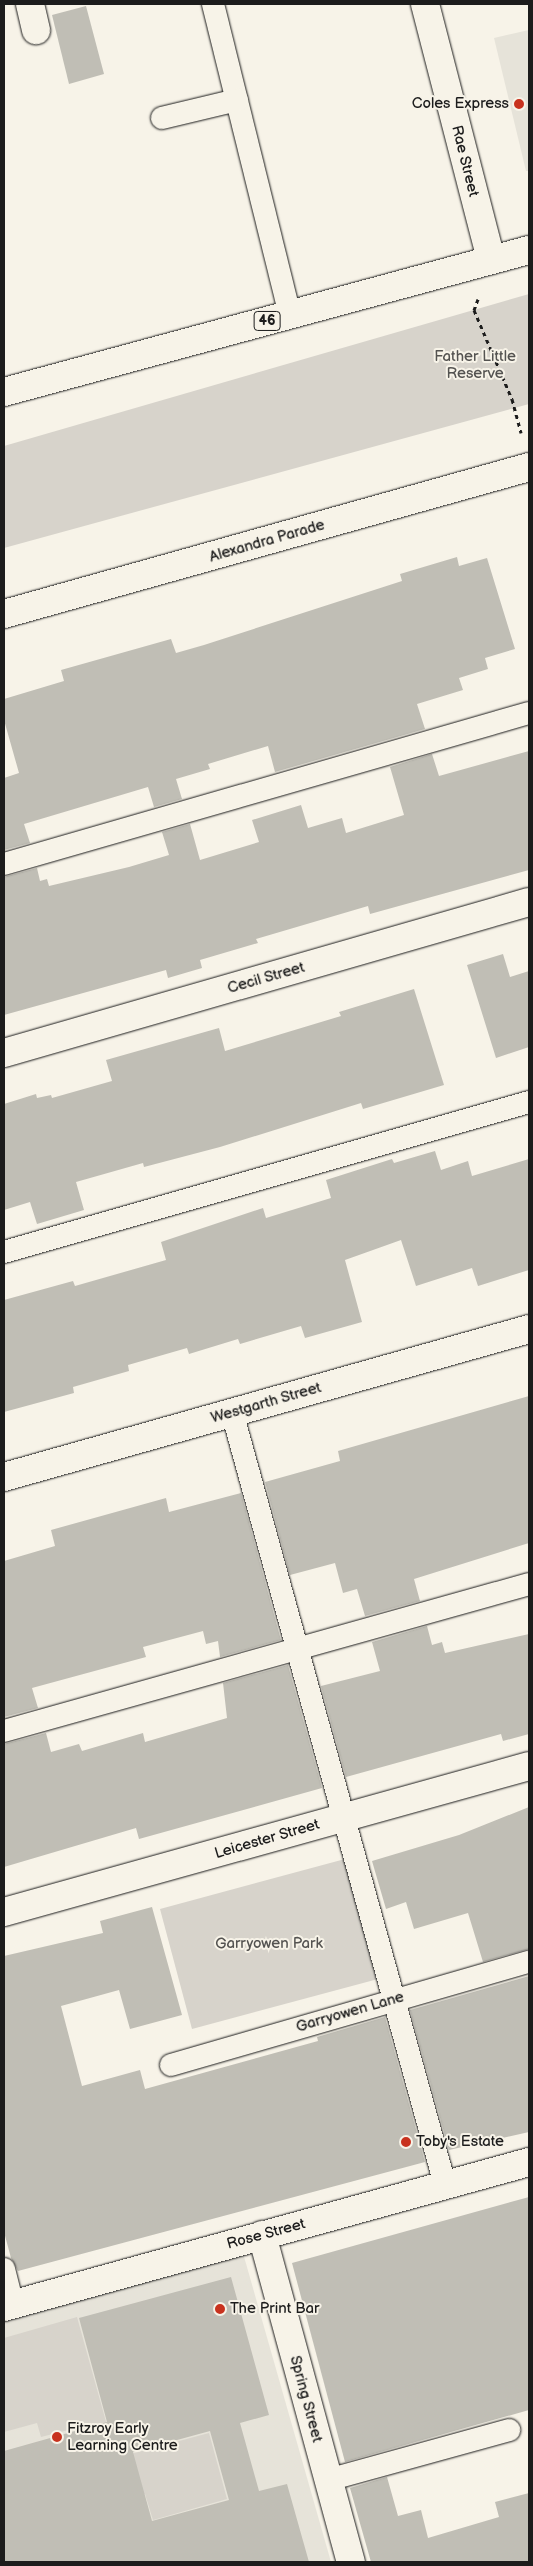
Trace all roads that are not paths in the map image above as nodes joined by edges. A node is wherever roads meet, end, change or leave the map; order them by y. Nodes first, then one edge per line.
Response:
1 (30, 4) edge
2 (213, 4) edge
3 (425, 4) edge
4 (36, 30) dead end
5 (237, 100) junction
6 (162, 118) dead end
7 (529, 250) edge
8 (491, 260) junction
9 (290, 315) junction
10 (4, 392) edge
11 (529, 467) edge
12 (4, 614) edge
13 (529, 713) edge
14 (4, 864) edge
15 (529, 902) edge
16 (4, 1053) edge
17 (529, 1102) edge
18 (4, 1252) edge
19 (529, 1329) edge
20 (232, 1412) junction
21 (4, 1477) edge
22 (529, 1584) edge
23 (297, 1649) junction
24 (4, 1730) edge
25 (529, 1766) edge
26 (343, 1818) junction
27 (4, 1912) edge
28 (529, 1962) edge
29 (393, 1999) junction
30 (171, 2065) dead end
31 (529, 2162) edge
32 (445, 2185) junction
33 (262, 2236) junction
34 (4, 2269) edge
35 (9, 2305) edge
36 (509, 2430) dead end
37 (328, 2480) junction
38 (351, 2562) edge

1 - 4 main road
2 - 5 lane
3 - 8 main road, Rae Street
5 - 6 lane
5 - 9 lane
7 - 8 main road, 46
8 - 9 main road, 46
9 - 10 main road, 46
11 - 12 main road, Alexandra Parade
13 - 14 lane
15 - 16 main road, Cecil Street
17 - 18 lane
19 - 20 main road, Westgarth Street
20 - 21 main road, Westgarth Street
20 - 23 lane
22 - 23 lane
23 - 24 lane
23 - 26 lane
25 - 26 main road, Leicester Street
26 - 27 main road, Leicester Street
26 - 29 lane
28 - 29 lane, Garryowen Lane
29 - 30 lane, Garryowen Lane
29 - 32 lane
31 - 32 main road, Rose Street
32 - 33 main road, Rose Street
33 - 35 main road, Rose Street
33 - 37 main road, Spring Street
34 - 35 lane
36 - 37 lane
37 - 38 main road, Spring Street

